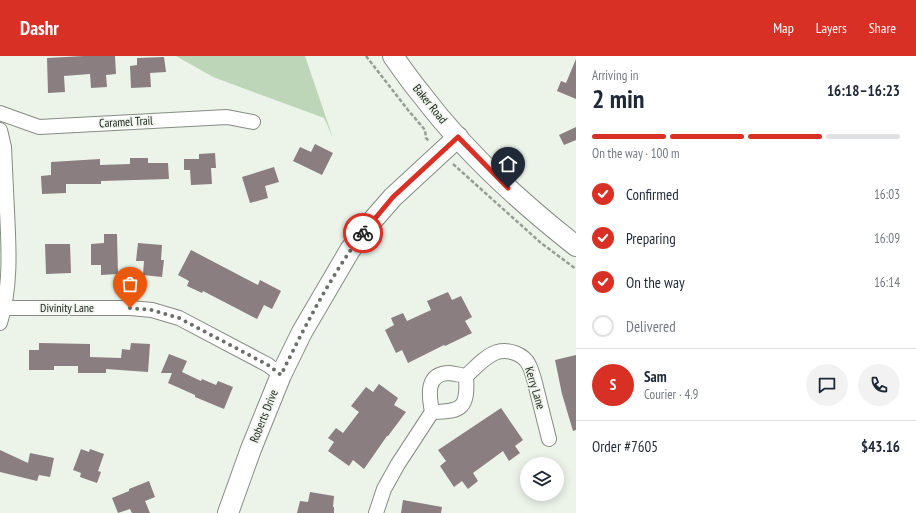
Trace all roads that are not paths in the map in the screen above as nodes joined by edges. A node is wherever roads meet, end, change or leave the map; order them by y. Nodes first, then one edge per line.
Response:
1 (393, 56) edge
2 (0, 113) edge
3 (253, 122) dead end
4 (0, 130) edge
5 (458, 137) junction
6 (576, 246) edge
7 (5, 308) junction
8 (0, 323) edge
9 (281, 375) junction
10 (466, 376) junction
11 (432, 412) junction
12 (549, 439) dead end
13 (228, 513) edge
14 (376, 513) edge

1 - 5 street, Baker Road
2 - 3 street, Caramel Trail
4 - 7 street
5 - 6 street, Baker Road
5 - 9 street, Roberts Drive
7 - 8 street
7 - 9 street, Divinity Lane
9 - 13 street, Roberts Drive
10 - 11 street
10 - 11 street
10 - 12 street, Kerry Lane
11 - 14 street

